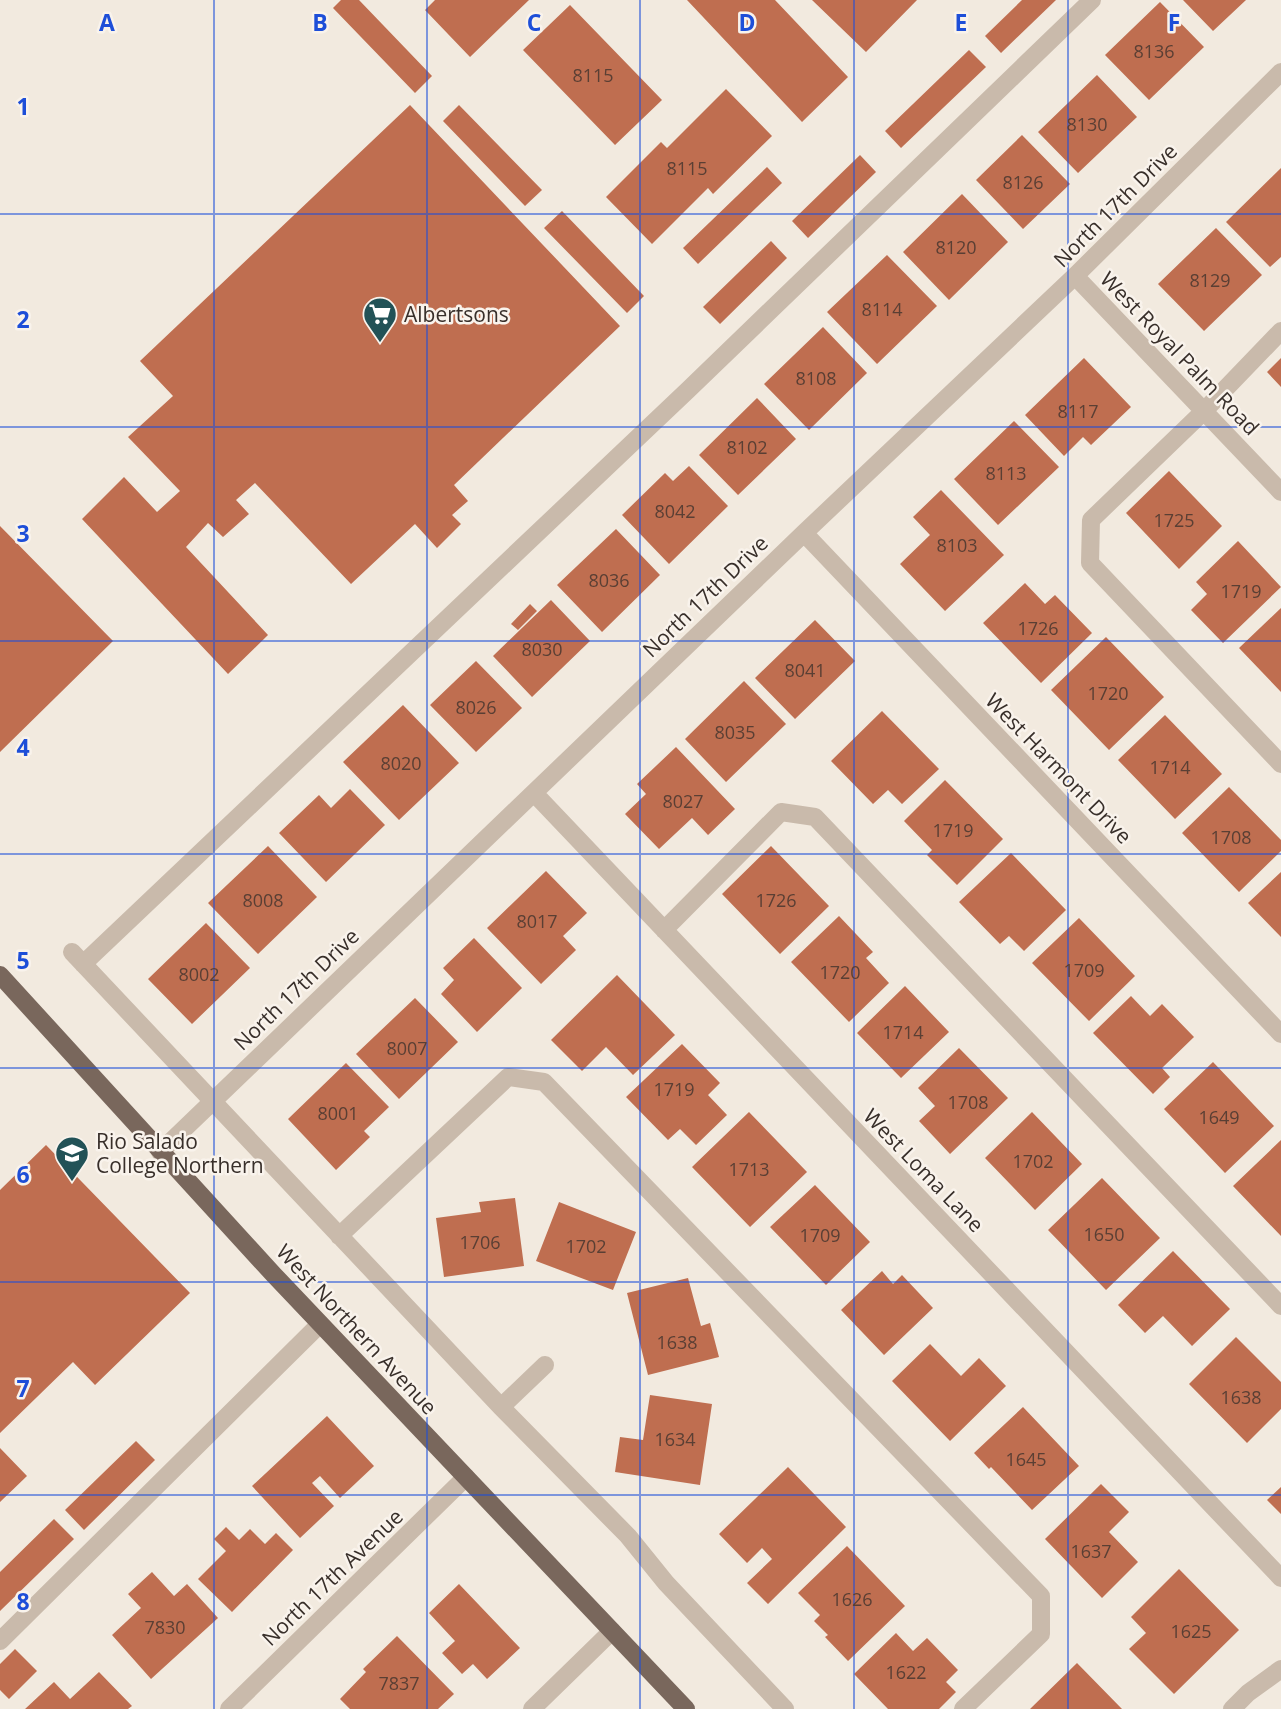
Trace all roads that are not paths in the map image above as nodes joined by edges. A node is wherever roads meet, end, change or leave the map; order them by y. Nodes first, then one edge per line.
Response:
1 (1092, 0) edge
2 (1281, 72) edge
3 (1075, 276) junction
4 (1281, 331) edge
5 (1204, 411) junction
6 (1281, 492) edge
7 (804, 533) junction
8 (1281, 764) edge
9 (534, 793) junction
10 (664, 930) junction
11 (0, 975) edge
12 (1281, 1034) edge
13 (213, 1101) junction
14 (160, 1152) junction
15 (339, 1236) junction
16 (1281, 1306) edge
17 (320, 1324) junction
18 (545, 1365) dead end
19 (501, 1406) junction
20 (466, 1477) junction
21 (1281, 1578) edge
22 (612, 1631) junction
23 (0, 1641) edge
24 (1281, 1669) edge
25 (229, 1709) edge
26 (532, 1709) edge
27 (686, 1709) edge
28 (785, 1709) edge
29 (963, 1709) edge
30 (1232, 1709) edge

1 - 13 street
2 - 3 street, North 17th Drive
3 - 5 street, West Royal Palm Road
3 - 7 street, North 17th Drive
4 - 5 street
5 - 6 street, West Royal Palm Road
5 - 8 street
7 - 9 street, North 17th Drive
7 - 12 street, West Harmont Drive
9 - 10 street, West Loma Lane
9 - 13 street, North 17th Drive
10 - 16 street
10 - 21 street, West Loma Lane
11 - 14 main road, West Northern Avenue
13 - 14 street, North 17th Drive
13 - 15 street
14 - 17 main road, West Northern Avenue
15 - 19 street
15 - 29 street
17 - 20 main road, West Northern Avenue
17 - 23 street
18 - 19 street
19 - 28 street
20 - 22 main road, West Northern Avenue
20 - 25 street, North 17th Avenue
22 - 26 street
22 - 27 main road, West Northern Avenue
24 - 30 street

